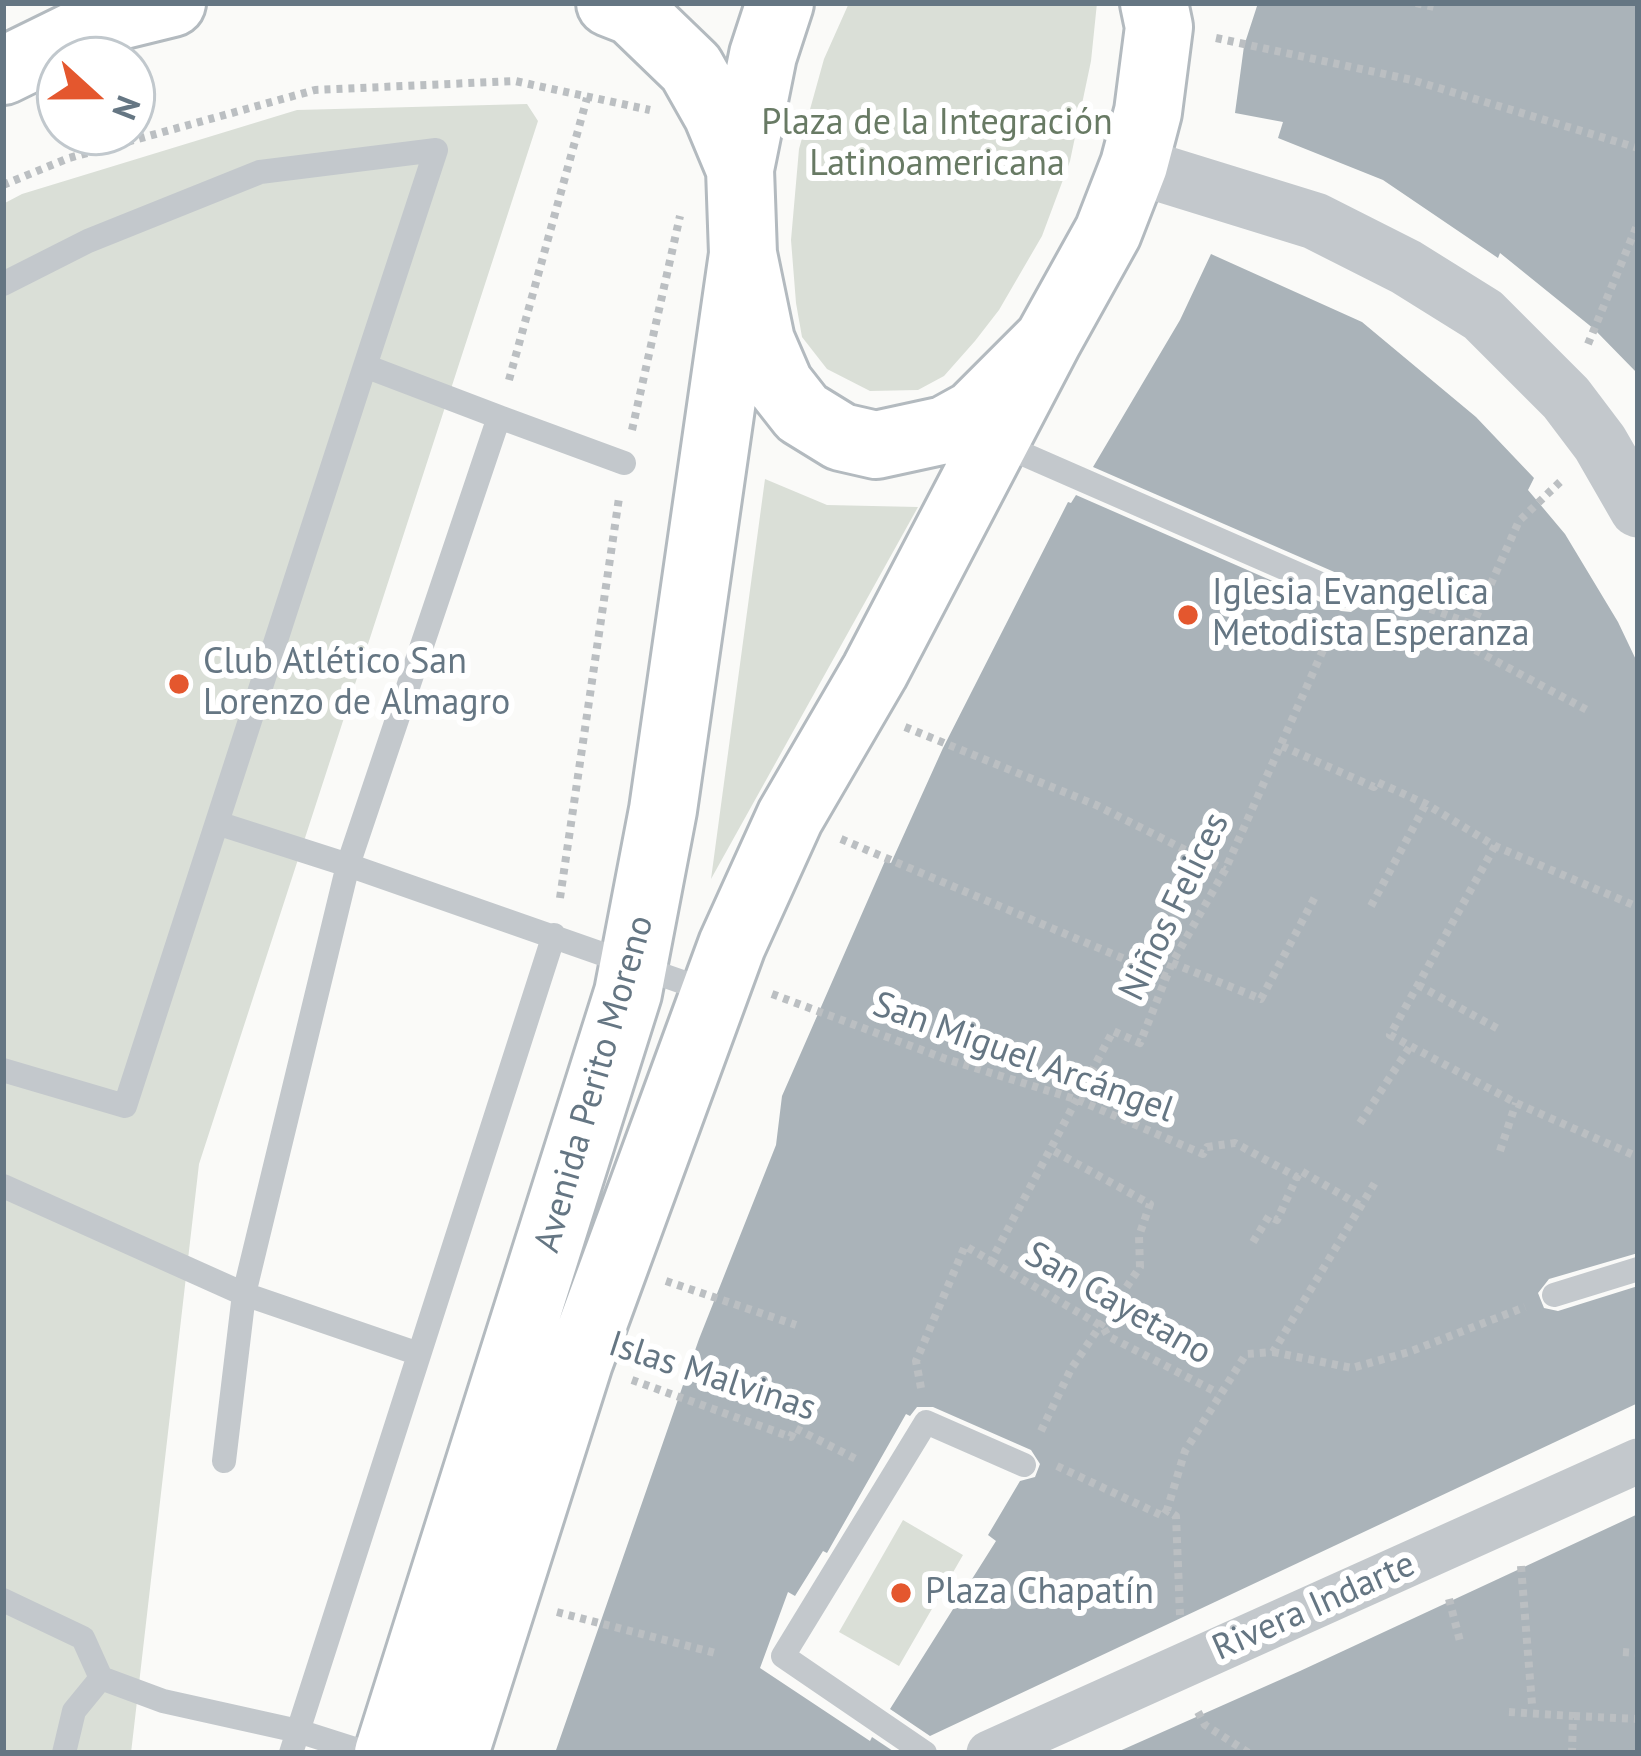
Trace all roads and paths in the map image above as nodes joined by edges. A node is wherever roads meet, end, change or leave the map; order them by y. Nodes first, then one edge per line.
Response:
1 (172, 3) edge
2 (610, 3) edge
3 (779, 3) edge
4 (1416, 3) edge
5 (1434, 7) dead end
6 (1159, 11) edge
7 (3, 71) edge
8 (587, 98) junction
9 (656, 111) dead end
10 (1638, 148) edge
11 (1134, 165) junction
12 (740, 169) junction
13 (3, 185) edge
14 (681, 212) dead end
15 (1638, 223) edge
16 (742, 254) junction
17 (3, 284) edge
18 (1048, 340) junction
19 (365, 366) junction
20 (1567, 398) junction
21 (499, 417) junction
22 (997, 442) junction
23 (1600, 443) junction
24 (624, 463) junction
25 (1638, 509) edge
26 (1348, 596) junction
27 (1474, 625) junction
28 (854, 706) junction
29 (1587, 710) dead end
30 (1282, 746) junction
31 (1426, 804) junction
32 (790, 818) junction
33 (217, 824) junction
34 (1495, 846) junction
35 (348, 865) junction
36 (1225, 870) junction
37 (1316, 895) dead end
38 (1371, 906) dead end
39 (1638, 907) edge
40 (554, 935) junction
41 (634, 963) junction
42 (1172, 963) junction
43 (1167, 977) junction
44 (716, 984) junction
45 (1418, 985) junction
46 (1502, 1031) dead end
47 (1411, 1045) junction
48 (3, 1070) edge
49 (1078, 1100) junction
50 (1516, 1103) junction
51 (1360, 1123) dead end
52 (1052, 1149) junction
53 (1501, 1151) dead end
54 (1638, 1156) edge
55 (1298, 1177) junction
56 (1376, 1180) dead end
57 (3, 1186) edge
58 (1359, 1205) junction
59 (1252, 1241) dead end
60 (991, 1261) junction
61 (614, 1263) junction
62 (1638, 1269) edge
63 (244, 1294) junction
64 (1554, 1295) joint
65 (796, 1325) dead end
66 (1102, 1327) junction
67 (1273, 1352) junction
68 (419, 1354) junction
69 (579, 1362) junction
70 (1218, 1393) junction
71 (926, 1422) junction
72 (1027, 1460) junction
73 (224, 1461) dead end
74 (1638, 1461) edge
75 (892, 1477) junction
76 (1167, 1510) junction
77 (1515, 1517) junction
78 (503, 1598) junction
79 (3, 1600) edge
80 (1623, 1652) dead end
81 (1638, 1653) edge
82 (719, 1654) dead end
83 (1187, 1664) junction
84 (101, 1678) junction
85 (1532, 1704) dead end
86 (1509, 1712) dead end
87 (1573, 1716) junction
88 (1638, 1719) edge
89 (294, 1742) edge
90 (64, 1753) edge
91 (367, 1753) edge
92 (388, 1753) edge
93 (455, 1753) edge
94 (925, 1753) edge
95 (989, 1753) edge
96 (1249, 1753) edge
97 (1572, 1753) edge

1 - 7 main road
2 - 12 main road
3 - 12 main road
4 - 5 path
6 - 10 path
6 - 11 main road
8 - 9 path
8 - 13 path
8 - 21 path
11 - 18 main road
11 - 20 street
12 - 16 main road
14 - 24 path
15 - 20 path
16 - 18 main road
16 - 41 main road, Avenida Perito Moreno
17 - 19 lane
18 - 22 main road, Avenida Perito Moreno
19 - 21 lane
19 - 33 lane
20 - 23 street
21 - 24 lane
21 - 35 lane
22 - 26 lane
22 - 28 main road, Avenida Perito Moreno
23 - 25 street
23 - 27 path
24 - 40 path
26 - 27 path
26 - 30 path, Niños Felices
27 - 29 path
28 - 32 main road, Avenida Perito Moreno
28 - 36 path
30 - 31 path
30 - 36 path, Niños Felices
31 - 34 path
31 - 38 path
32 - 43 path
32 - 44 main road, Avenida Perito Moreno
33 - 35 lane
33 - 48 lane
34 - 39 path
34 - 45 path
35 - 40 lane
35 - 63 lane
36 - 42 path, Niños Felices
37 - 42 path
40 - 41 lane
40 - 68 lane
41 - 44 lane
41 - 92 main road, Avenida Perito Moreno
42 - 43 path, Niños Felices
43 - 49 path, Niños Felices
44 - 49 path, San Miguel Arcángel
44 - 61 main road, Avenida Perito Moreno
45 - 46 path
45 - 47 path
47 - 50 path
47 - 51 path
49 - 52 path, Niños Felices
49 - 55 path, San Miguel Arcángel
50 - 53 path
50 - 54 path
52 - 60 path, Niños Felices
52 - 66 path
55 - 58 path, San Miguel Arcángel
55 - 59 path
56 - 58 path
57 - 63 lane
58 - 67 path
60 - 66 path, San Cayetano
60 - 71 path
61 - 65 path
61 - 69 main road, Avenida Perito Moreno
62 - 64 lane
63 - 68 lane
63 - 73 lane
64 - 67 path
66 - 70 path, San Cayetano
66 - 72 path
67 - 70 path
68 - 89 lane
69 - 75 path, Islas Malvinas
69 - 78 main road, Avenida Perito Moreno
70 - 76 path
71 - 72 lane
71 - 75 lane
72 - 76 path
74 - 77 street, Rivera Indarte
75 - 94 lane
76 - 83 path
77 - 83 street, Rivera Indarte
77 - 85 path
78 - 82 path
78 - 93 main road, Avenida Perito Moreno
79 - 84 lane
80 - 81 path
83 - 95 street, Rivera Indarte
83 - 96 path
84 - 89 lane
84 - 90 lane
86 - 87 path
87 - 88 path
87 - 97 path
89 - 91 lane

